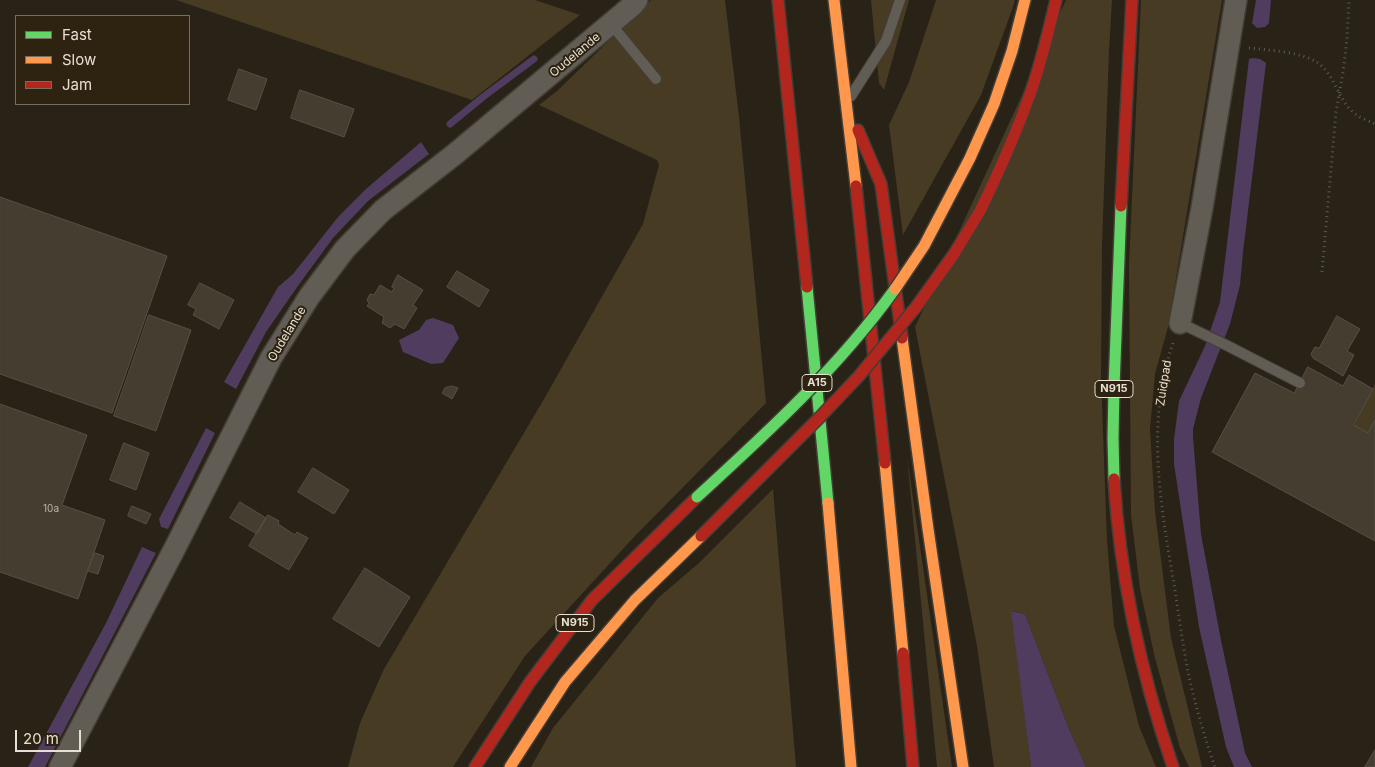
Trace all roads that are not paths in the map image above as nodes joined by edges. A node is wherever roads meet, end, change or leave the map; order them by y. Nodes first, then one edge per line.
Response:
1 (637, 0) edge
2 (778, 0) edge
3 (834, 0) edge
4 (900, 0) edge
5 (1025, 0) edge
6 (1056, 0) edge
7 (1132, 0) edge
8 (1236, 0) edge
9 (611, 24) junction
10 (656, 79) dead end
11 (847, 103) junction
12 (1180, 323) joint
13 (1300, 383) dead end
14 (60, 767) edge
15 (475, 767) edge
16 (510, 767) edge
17 (850, 767) edge
18 (913, 767) edge
19 (963, 767) edge
20 (1173, 767) edge

1 - 9 street, Oudelande
2 - 17 main road, A15
3 - 11 main road
4 - 11 lane
5 - 15 main road, N915, bridge
6 - 16 main road, N915, bridge
7 - 20 main road, N915
8 - 12 street
9 - 10 lane
9 - 14 street, Oudelande
11 - 18 main road
11 - 19 main road
12 - 13 lane

